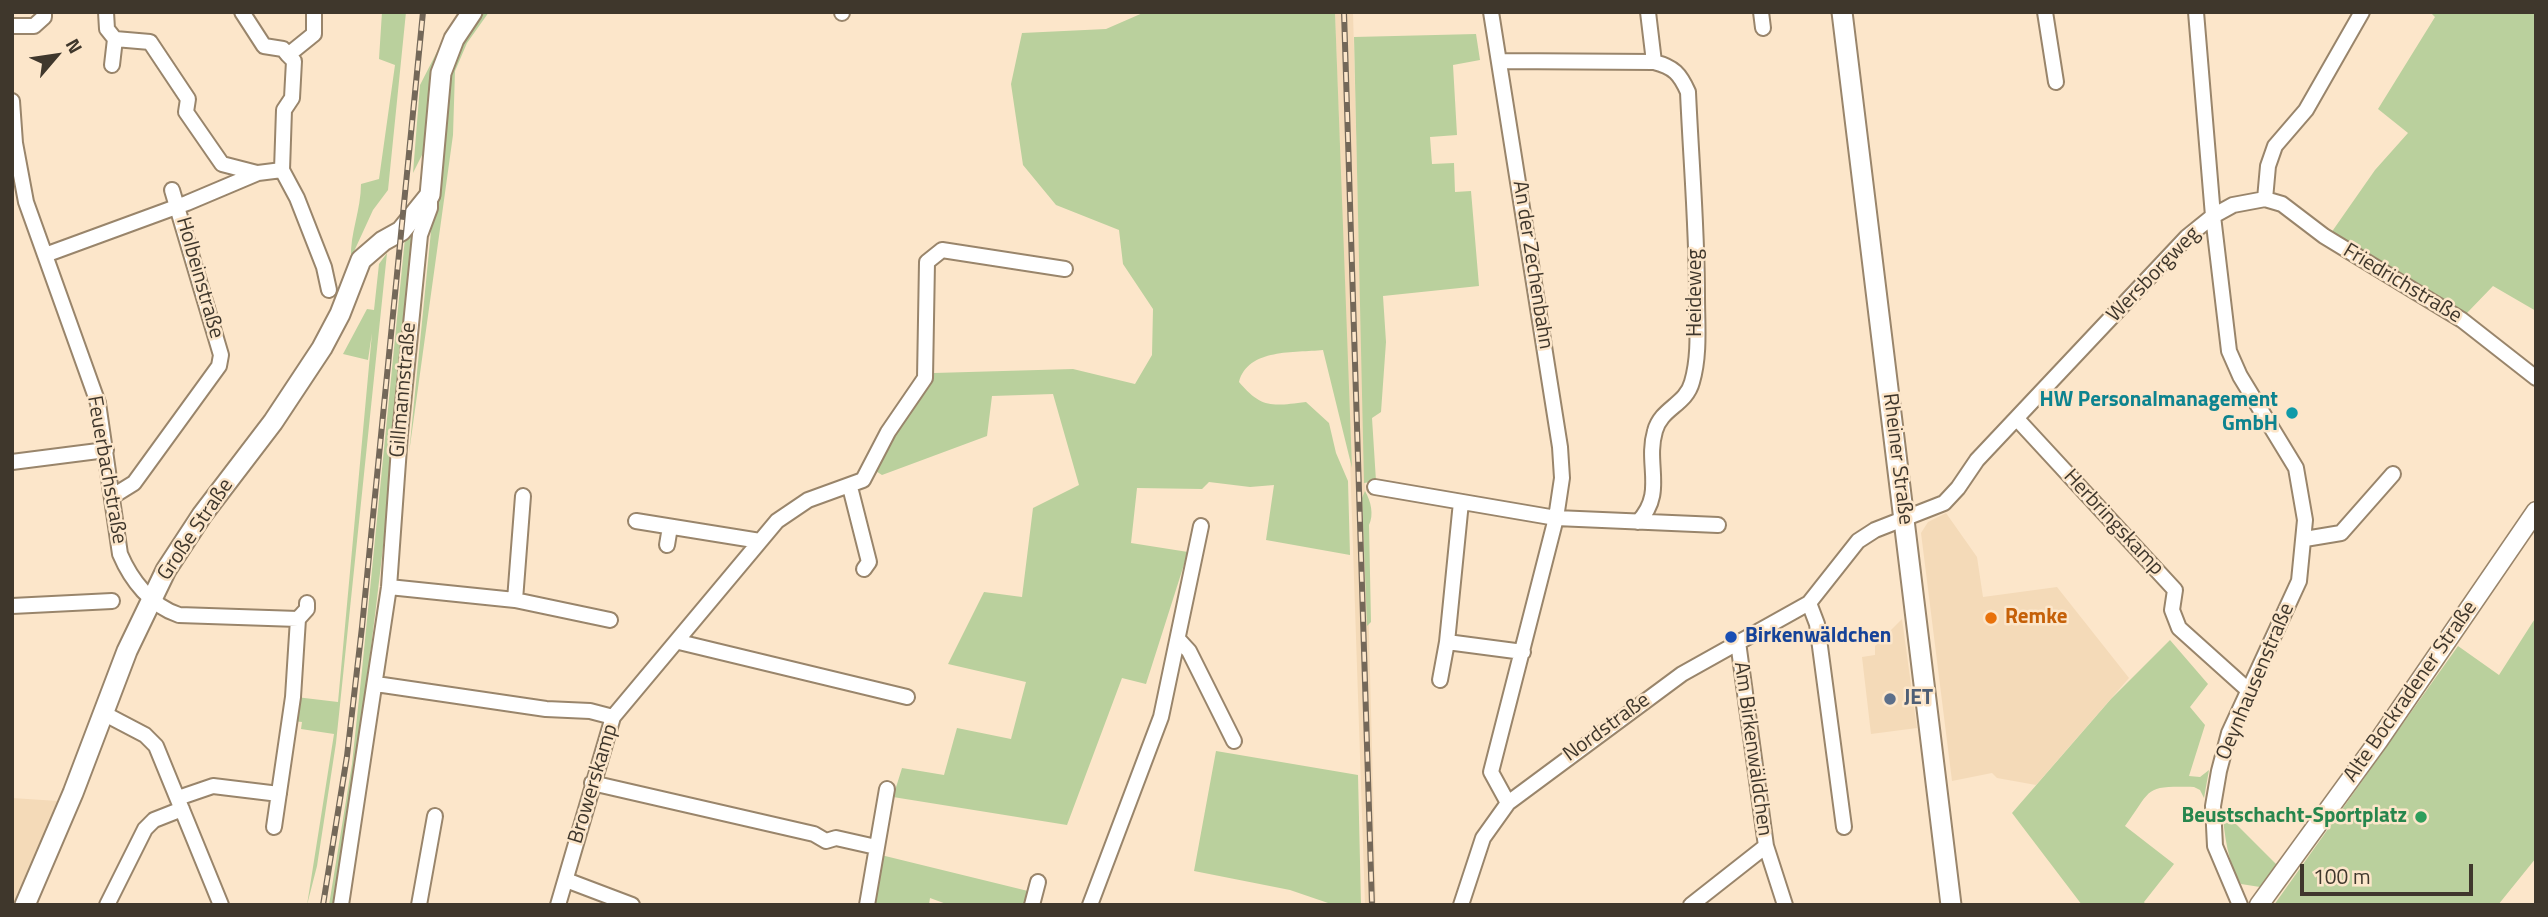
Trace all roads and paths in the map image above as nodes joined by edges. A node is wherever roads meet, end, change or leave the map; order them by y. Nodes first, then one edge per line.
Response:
1 (44, 12) edge
2 (106, 12) edge
3 (242, 12) edge
4 (314, 12) edge
5 (472, 12) edge
6 (1491, 12) edge
7 (1648, 12) edge
8 (1761, 12) edge
9 (1842, 12) edge
10 (2045, 12) edge
11 (2196, 12) edge
12 (2359, 14) edge
13 (12, 26) edge
14 (1763, 28) dead end
15 (115, 39) junction
16 (288, 55) junction
17 (1499, 61) junction
18 (1654, 62) junction
19 (112, 65) dead end
20 (2056, 82) dead end
21 (12, 100) edge
22 (282, 170) junction
23 (258, 173) junction
24 (172, 190) dead end
25 (430, 195) junction
26 (2265, 199) junction
27 (19, 202) edge
28 (177, 205) junction
29 (2213, 216) junction
30 (45, 255) junction
31 (1065, 269) dead end
32 (329, 290) dead end
33 (2536, 378) edge
34 (2018, 420) junction
35 (106, 450) junction
36 (12, 462) edge
37 (2393, 474) dead end
38 (850, 487) junction
39 (1375, 487) dead end
40 (113, 496) junction
41 (523, 496) dead end
42 (1461, 502) junction
43 (2536, 511) edge
44 (1556, 518) junction
45 (1904, 519) junction
46 (636, 521) dead end
47 (1638, 522) junction
48 (1718, 525) dead end
49 (1200, 526) dead end
50 (670, 527) junction
51 (2305, 538) junction
52 (760, 541) junction
53 (667, 545) dead end
54 (864, 569) dead end
55 (389, 587) junction
56 (152, 598) junction
57 (515, 600) junction
58 (112, 601) dead end
59 (307, 603) dead end
60 (1809, 603) junction
61 (12, 606) edge
62 (299, 619) junction
63 (610, 620) dead end
64 (1178, 639) junction
65 (679, 642) junction
66 (1447, 642) junction
67 (1738, 642) junction
68 (1523, 652) junction
69 (1440, 680) dead end
70 (376, 684) junction
71 (2248, 690) junction
72 (907, 697) dead end
73 (103, 713) junction
74 (613, 717) junction
75 (1234, 741) dead end
76 (592, 783) junction
77 (887, 789) dead end
78 (279, 794) junction
79 (180, 803) junction
80 (1508, 803) junction
81 (435, 816) dead end
82 (274, 827) dead end
83 (1844, 827) dead end
84 (1766, 846) junction
85 (876, 847) junction
86 (566, 880) junction
87 (1038, 882) dead end
88 (25, 905) edge
89 (107, 905) edge
90 (221, 905) edge
91 (341, 905) edge
92 (419, 905) edge
93 (558, 905) edge
94 (632, 905) edge
95 (867, 905) edge
96 (1032, 905) edge
97 (1090, 905) edge
98 (1461, 905) edge
99 (1691, 905) edge
100 (1785, 905) edge
101 (1951, 905) edge
102 (2240, 905) edge
103 (2259, 905) edge

1 - 13 street
2 - 15 street
3 - 16 street
4 - 16 street
5 - 25 main road
6 - 17 street, An der Zechenbahn
7 - 18 street
8 - 14 street
9 - 45 main road, Rheiner Straße
10 - 20 street
11 - 29 street, Oeynhausenstraße
12 - 26 street
15 - 19 street
15 - 23 street
16 - 22 street
17 - 18 street
17 - 44 street, An der Zechenbahn
18 - 47 street, Heideweg
21 - 27 street, Feuerbachstraße
22 - 23 street
22 - 32 street
23 - 28 street
24 - 28 street, Holbeinstraße
25 - 55 street, Gillmannstraße
25 - 56 main road, Große Straße
26 - 29 street, Wersborgweg
26 - 33 street, Friedrichstraße
27 - 30 street, Feuerbachstraße
28 - 30 street
28 - 40 street, Holbeinstraße
29 - 34 street, Wersborgweg
29 - 51 street, Oeynhausenstraße
30 - 35 street, Feuerbachstraße
31 - 38 street
34 - 45 street, Wersborgweg
34 - 71 street, Herbringskamp
35 - 36 street
35 - 40 street, Feuerbachstraße
37 - 51 street
38 - 52 street, Browerskamp
38 - 54 street
39 - 42 street
40 - 56 street, Feuerbachstraße
41 - 57 street
42 - 44 street
42 - 66 street
43 - 103 street, Alte Bockradener Straße
44 - 47 street
44 - 68 street, An der Zechenbahn
45 - 60 street, Nordstraße
45 - 101 main road, Rheiner Straße
46 - 50 street
47 - 48 street
49 - 64 street
50 - 52 street
50 - 53 street
51 - 71 street, Oeynhausenstraße
52 - 65 street, Browerskamp
55 - 57 street
55 - 70 street, Gillmannstraße
56 - 62 street, Feuerbachstraße
56 - 73 main road, Große Straße
57 - 63 street
58 - 61 street
59 - 62 street
60 - 67 street, Nordstraße
60 - 83 street
62 - 78 street
64 - 75 street
64 - 97 street
65 - 72 street
65 - 74 street, Browerskamp
66 - 68 street
66 - 69 street
67 - 80 street, Nordstraße
67 - 84 street, Am Birkenwäldchen
68 - 80 street, An der Zechenbahn
70 - 74 street
70 - 91 street, Gillmannstraße
71 - 102 street, Oeynhausenstraße
73 - 79 street
73 - 88 main road, Große Straße
74 - 76 street, Browerskamp
76 - 85 street
76 - 86 street, Browerskamp
77 - 85 street
78 - 79 street
78 - 82 street
79 - 89 street
79 - 90 street
80 - 98 street, Nordstraße
81 - 92 street
84 - 99 street, Am Birkenwäldchen
84 - 100 street
85 - 95 street
86 - 93 street, Browerskamp
86 - 94 street
87 - 96 street

